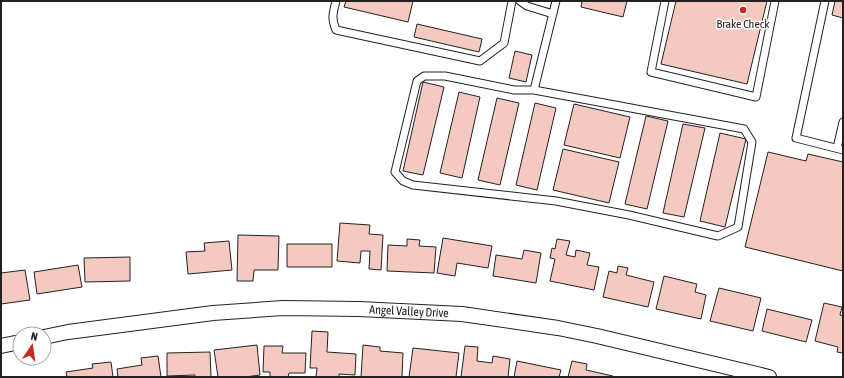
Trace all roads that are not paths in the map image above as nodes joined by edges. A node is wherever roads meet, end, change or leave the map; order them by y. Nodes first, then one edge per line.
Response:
1 (336, 1) edge
2 (512, 1) edge
3 (520, 1) edge
4 (556, 1) edge
5 (665, 1) edge
6 (775, 1) edge
7 (826, 1) edge
8 (553, 14) junction
9 (534, 90) junction
10 (843, 122) edge
11 (840, 149) edge
12 (52, 335) edge
13 (12, 344) edge
14 (1, 346) edge
15 (769, 377) edge

1 - 2 lane
3 - 8 lane
4 - 8 lane
5 - 6 lane
7 - 11 lane
8 - 9 lane
9 - 9 lane
10 - 11 lane
12 - 15 street, Angel Valley Drive
13 - 14 street

